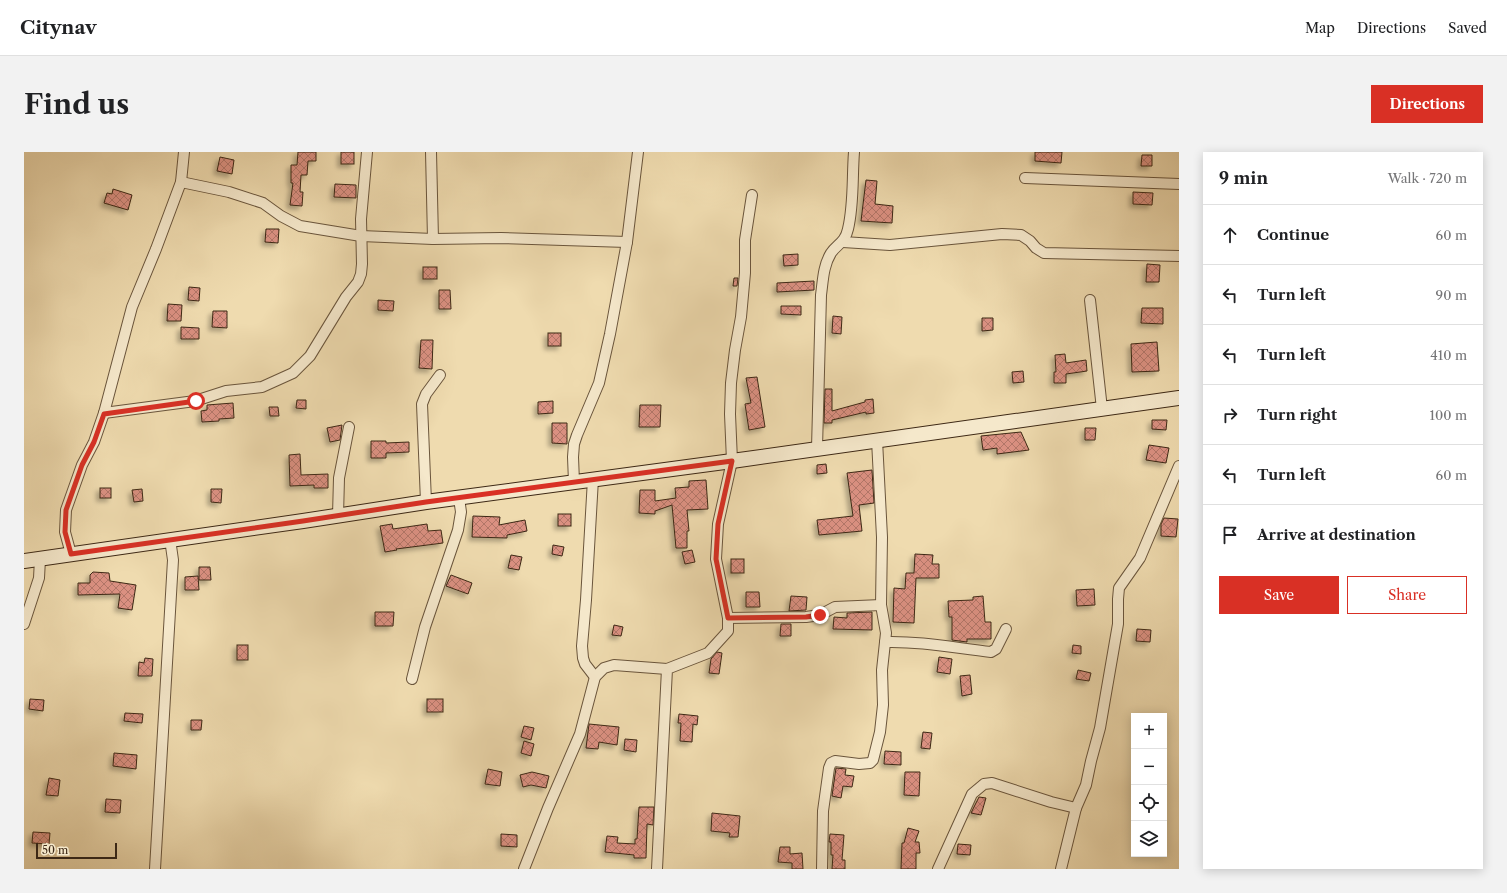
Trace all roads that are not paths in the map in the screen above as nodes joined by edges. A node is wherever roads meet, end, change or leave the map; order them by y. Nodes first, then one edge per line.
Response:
1 (184, 152) edge
2 (367, 152) edge
3 (431, 152) edge
4 (638, 152) edge
5 (854, 152) edge
6 (1025, 178) dead end
7 (181, 182) junction
8 (1179, 184) edge
9 (752, 195) dead end
10 (361, 236) junction
11 (433, 239) junction
12 (628, 242) junction
13 (843, 242) junction
14 (1179, 256) edge
15 (1090, 300) dead end
16 (440, 375) dead end
17 (1179, 398) edge
18 (1102, 409) junction
19 (104, 414) junction
20 (349, 427) dead end
21 (877, 440) junction
22 (817, 448) junction
23 (732, 461) junction
24 (1179, 466) edge
25 (593, 479) junction
26 (574, 482) junction
27 (459, 498) junction
28 (426, 502) junction
29 (338, 516) junction
30 (170, 539) junction
31 (71, 554) junction
32 (40, 559) junction
33 (24, 561) edge
34 (881, 605) junction
35 (728, 618) junction
36 (24, 624) edge
37 (1006, 630) dead end
38 (885, 642) junction
39 (667, 669) junction
40 (595, 677) junction
41 (412, 679) dead end
42 (1076, 808) junction
43 (155, 869) edge
44 (524, 869) edge
45 (657, 869) edge
46 (822, 869) edge
47 (938, 869) edge
48 (1061, 869) edge

1 - 7 street
2 - 10 street
3 - 11 street
4 - 12 street
5 - 13 street
6 - 8 street
7 - 10 street
7 - 19 street
9 - 23 street
10 - 11 street
10 - 19 street
11 - 12 street
12 - 26 street
13 - 14 street
13 - 22 street
15 - 18 street
16 - 28 street
17 - 18 street
18 - 21 street
19 - 31 street
20 - 29 street
21 - 22 street
21 - 34 street
22 - 23 street
23 - 25 street
23 - 35 street
24 - 42 street
25 - 26 street
25 - 40 street
26 - 27 street
27 - 28 street
27 - 41 street
28 - 29 street
29 - 30 street
30 - 31 street
30 - 43 street
31 - 32 street
32 - 33 street
32 - 36 street
34 - 35 street
34 - 38 street
35 - 39 street
37 - 38 street
38 - 46 street
39 - 40 street
39 - 45 street
40 - 44 street
42 - 47 street
42 - 48 street

